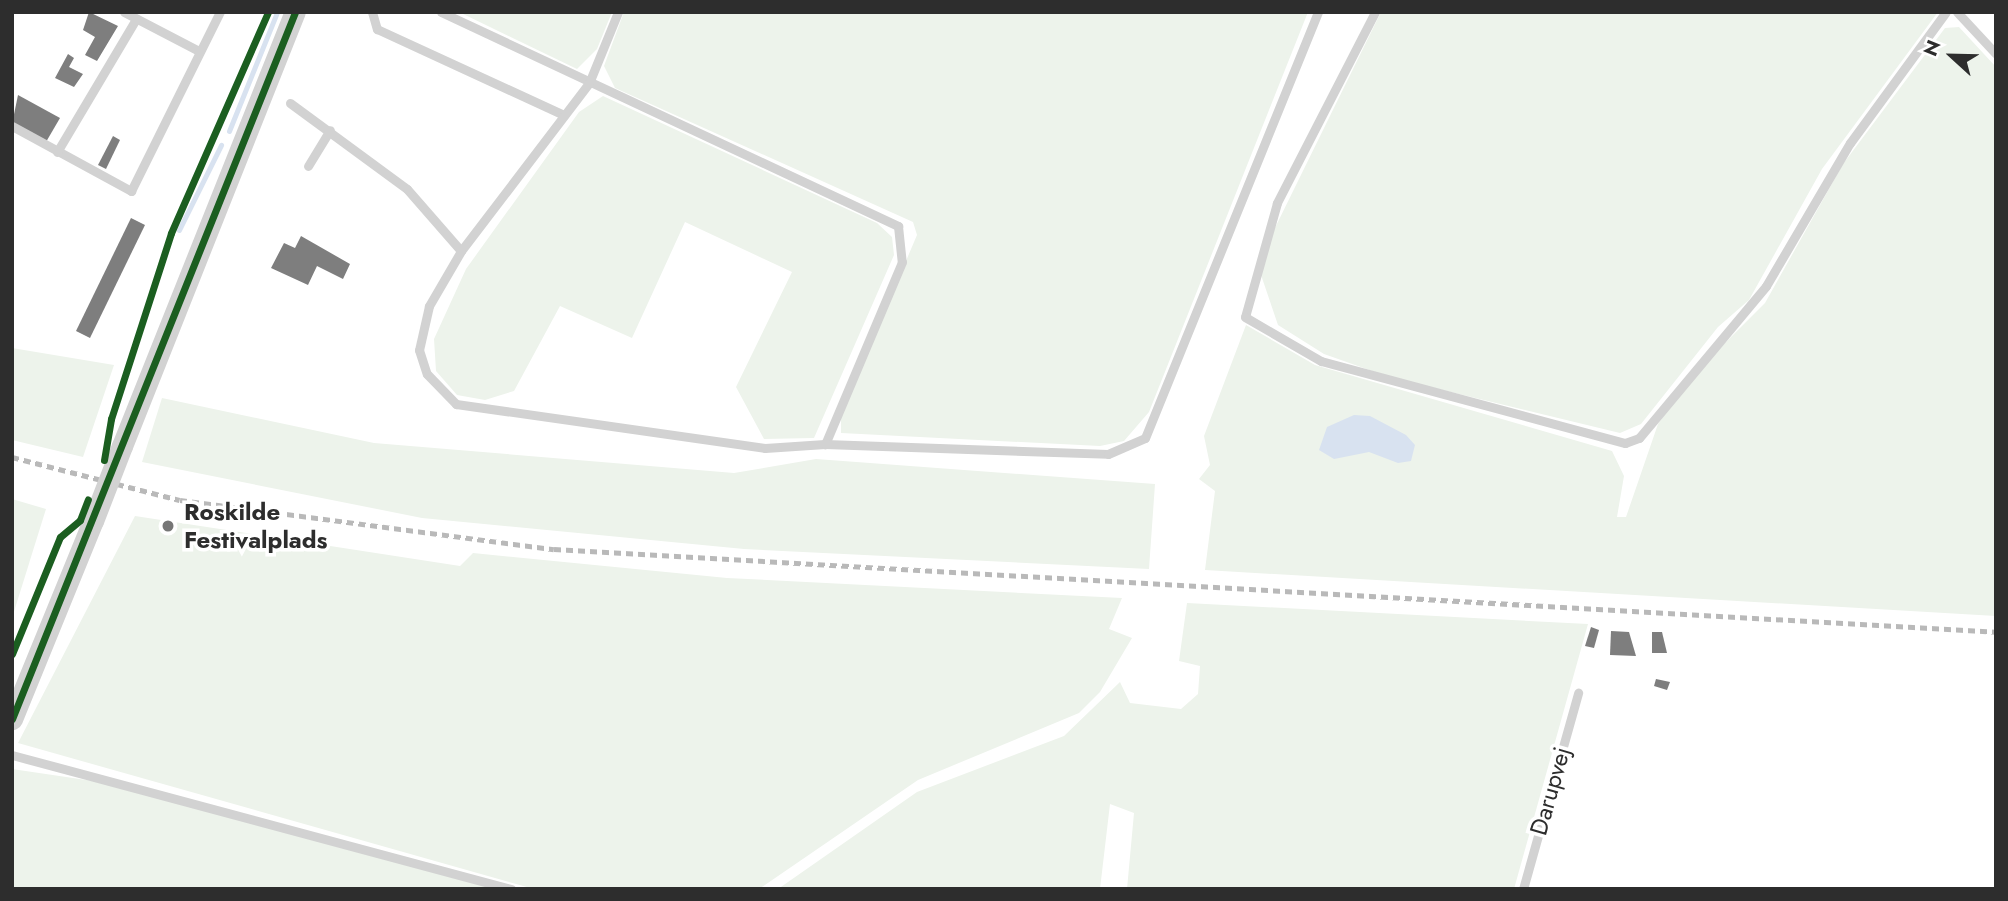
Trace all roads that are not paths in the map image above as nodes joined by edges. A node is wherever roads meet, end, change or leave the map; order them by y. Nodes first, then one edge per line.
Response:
1 (124, 12) edge
2 (220, 12) edge
3 (295, 12) edge
4 (372, 12) edge
5 (442, 12) edge
6 (618, 12) edge
7 (1318, 12) edge
8 (1375, 12) edge
9 (1945, 12) edge
10 (1957, 12) edge
11 (136, 19) junction
12 (199, 51) junction
13 (1996, 54) edge
14 (589, 83) junction
15 (290, 103) dead end
16 (564, 115) junction
17 (12, 127) edge
18 (330, 130) junction
19 (57, 152) junction
20 (308, 166) dead end
21 (461, 251) junction
22 (825, 444) junction
23 (1578, 693) dead end
24 (12, 719) edge
25 (12, 755) edge
26 (511, 889) edge
27 (1522, 889) edge

1 - 11 lane
2 - 12 lane
3 - 24 street, bridge
4 - 16 lane
5 - 14 lane
6 - 14 lane
7 - 22 lane
8 - 9 lane
10 - 13 lane
11 - 12 lane
11 - 19 lane
12 - 19 lane
14 - 16 lane
14 - 22 lane
15 - 18 lane
16 - 21 lane
17 - 19 lane
18 - 20 lane
18 - 21 lane
21 - 22 lane
23 - 27 lane, Darupvej
25 - 26 lane

